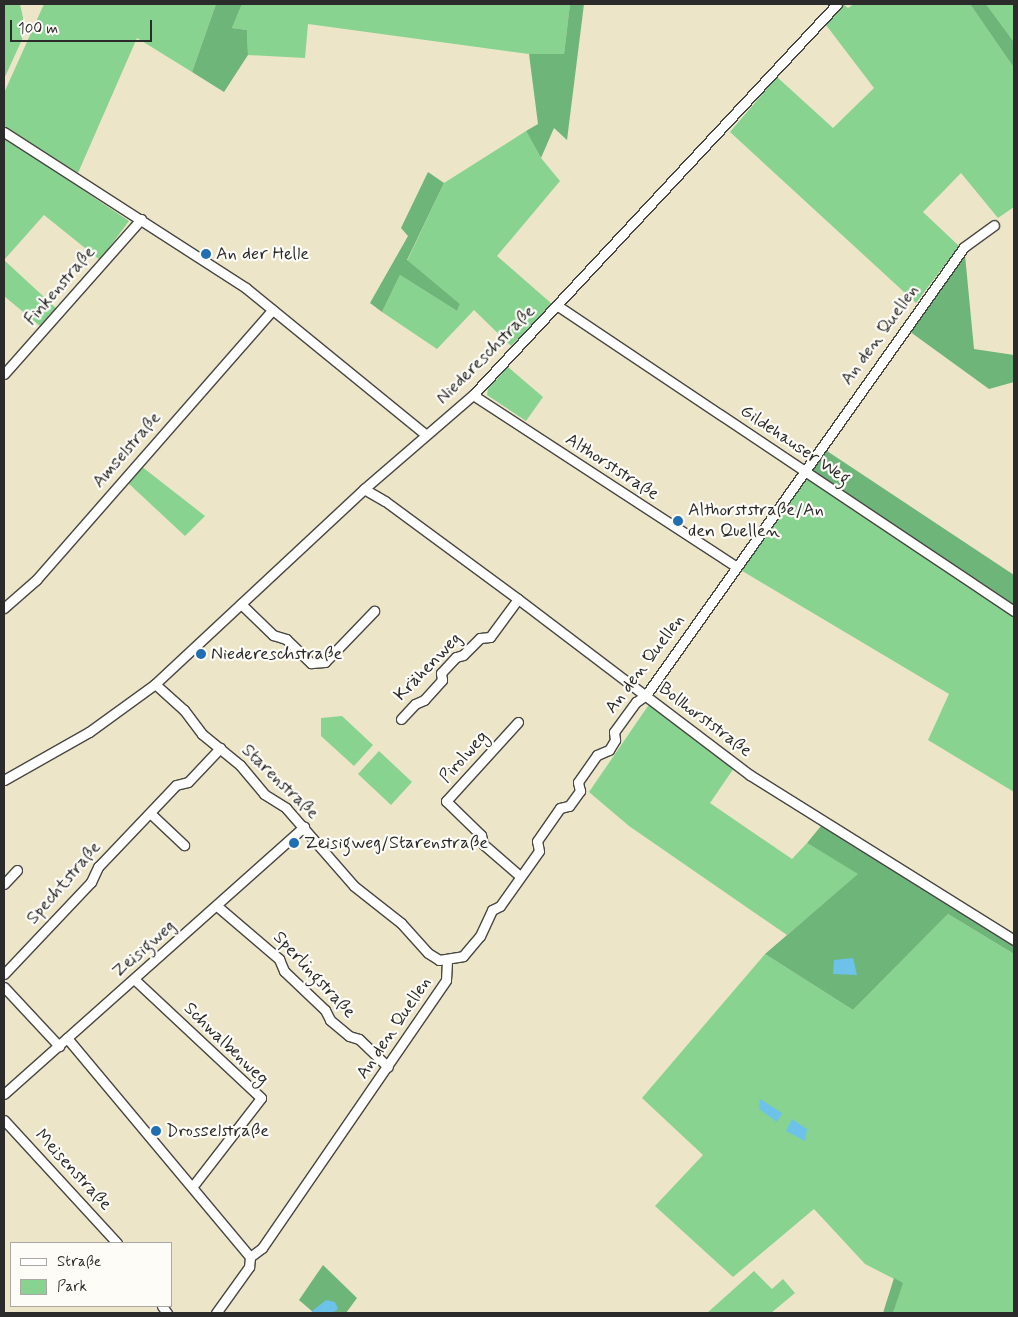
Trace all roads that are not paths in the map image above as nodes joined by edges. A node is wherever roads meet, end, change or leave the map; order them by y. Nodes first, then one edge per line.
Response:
1 (837, 4) edge
2 (4, 132) edge
3 (141, 219) junction
4 (994, 225) dead end
5 (558, 306) junction
6 (272, 310) junction
7 (4, 374) edge
8 (472, 395) junction
9 (426, 435) junction
10 (803, 470) junction
11 (364, 489) junction
12 (734, 566) junction
13 (518, 599) junction
14 (240, 604) junction
15 (4, 608) edge
16 (374, 611) dead end
17 (1014, 611) edge
18 (155, 684) junction
19 (646, 695) junction
20 (401, 719) dead end
21 (518, 722) dead end
22 (220, 748) junction
23 (4, 780) edge
24 (150, 813) junction
25 (304, 827) junction
26 (184, 845) dead end
27 (17, 870) dead end
28 (520, 876) junction
29 (4, 884) edge
30 (217, 906) junction
31 (1014, 940) edge
32 (447, 960) junction
33 (4, 974) edge
34 (134, 978) junction
35 (4, 987) edge
36 (67, 1038) junction
37 (58, 1046) junction
38 (388, 1066) junction
39 (4, 1094) edge
40 (4, 1120) edge
41 (193, 1186) junction
42 (116, 1242) edge
43 (250, 1257) junction
44 (216, 1313) edge

1 - 5 street, Niedereschstraße
2 - 3 street
3 - 6 street
3 - 7 street, Finkenstraße
4 - 10 street, An den Quellen
5 - 8 street, Niedereschstraße
5 - 10 street, Gildehauser Weg
6 - 9 street
6 - 15 street, Amselstraße
8 - 9 street, Niedereschstraße
8 - 12 street, Althorststraße
9 - 11 street, Niedereschstraße
10 - 12 street, An den Quellen
10 - 17 street, Gildehauser Weg
11 - 13 street, Bollhorststraße
11 - 14 street, Niedereschstraße
12 - 19 street, An den Quellen
13 - 19 street, Bollhorststraße
13 - 20 street, Krähenweg
14 - 16 street
14 - 18 street, Niedereschstraße
18 - 22 street, Starenstraße
18 - 23 street, Niedereschstraße
19 - 28 street, An den Quellen
19 - 31 street, Bollhorststraße
21 - 28 street, Pirolweg
22 - 24 street, Spechtstraße
22 - 25 street, Starenstraße
24 - 26 street
24 - 33 street, Spechtstraße
25 - 30 street, Zeisigweg
25 - 32 street, Starenstraße
27 - 29 street
28 - 32 street, An den Quellen
30 - 34 street, Zeisigweg
30 - 38 street, Sperlingstraße
32 - 38 street, An den Quellen
34 - 36 street, Zeisigweg
34 - 41 street, Schwalbenweg
35 - 37 street
36 - 37 street, Zeisigweg
36 - 41 street
37 - 39 street, Zeisigweg
38 - 43 street, An den Quellen
40 - 42 street, Meisenstraße
41 - 43 street
43 - 44 street, An den Quellen

